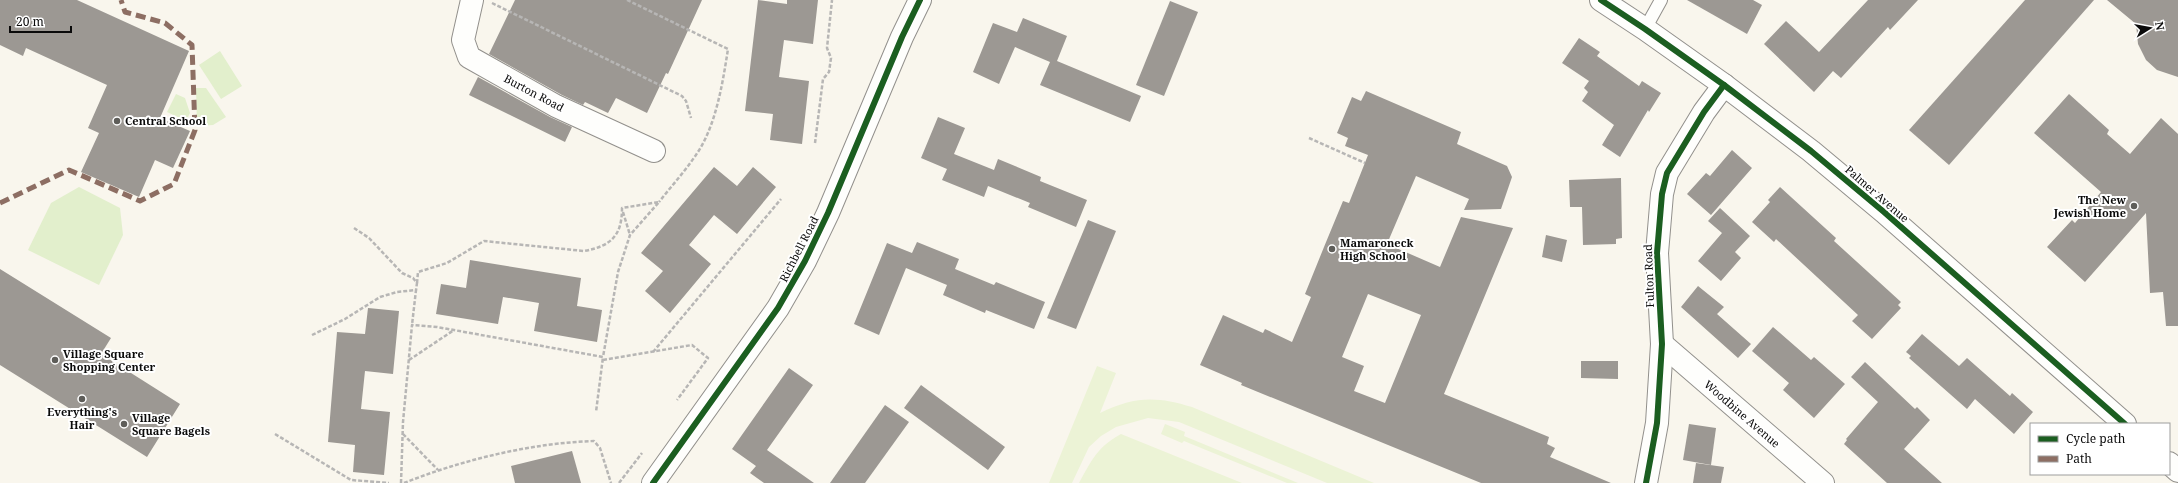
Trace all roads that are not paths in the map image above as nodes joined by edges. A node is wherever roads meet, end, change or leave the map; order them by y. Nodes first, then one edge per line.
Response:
1 (472, 0) edge
2 (920, 0) edge
3 (1600, 0) edge
4 (1660, 0) edge
5 (1645, 28) junction
6 (1724, 85) junction
7 (654, 151) dead end
8 (1662, 344) junction
9 (2123, 423) edge
10 (2170, 464) edge
11 (2178, 471) edge
12 (653, 483) edge
13 (1646, 483) edge
14 (1823, 483) edge

1 - 7 street, Burton Road
2 - 12 street, Richbell Road
3 - 5 street, Palmer Avenue
4 - 5 lane
5 - 6 street, Palmer Avenue
6 - 8 street, Fulton Road
6 - 9 street, Palmer Avenue
8 - 13 street, Fulton Road
8 - 14 street, Woodbine Avenue
10 - 11 street

